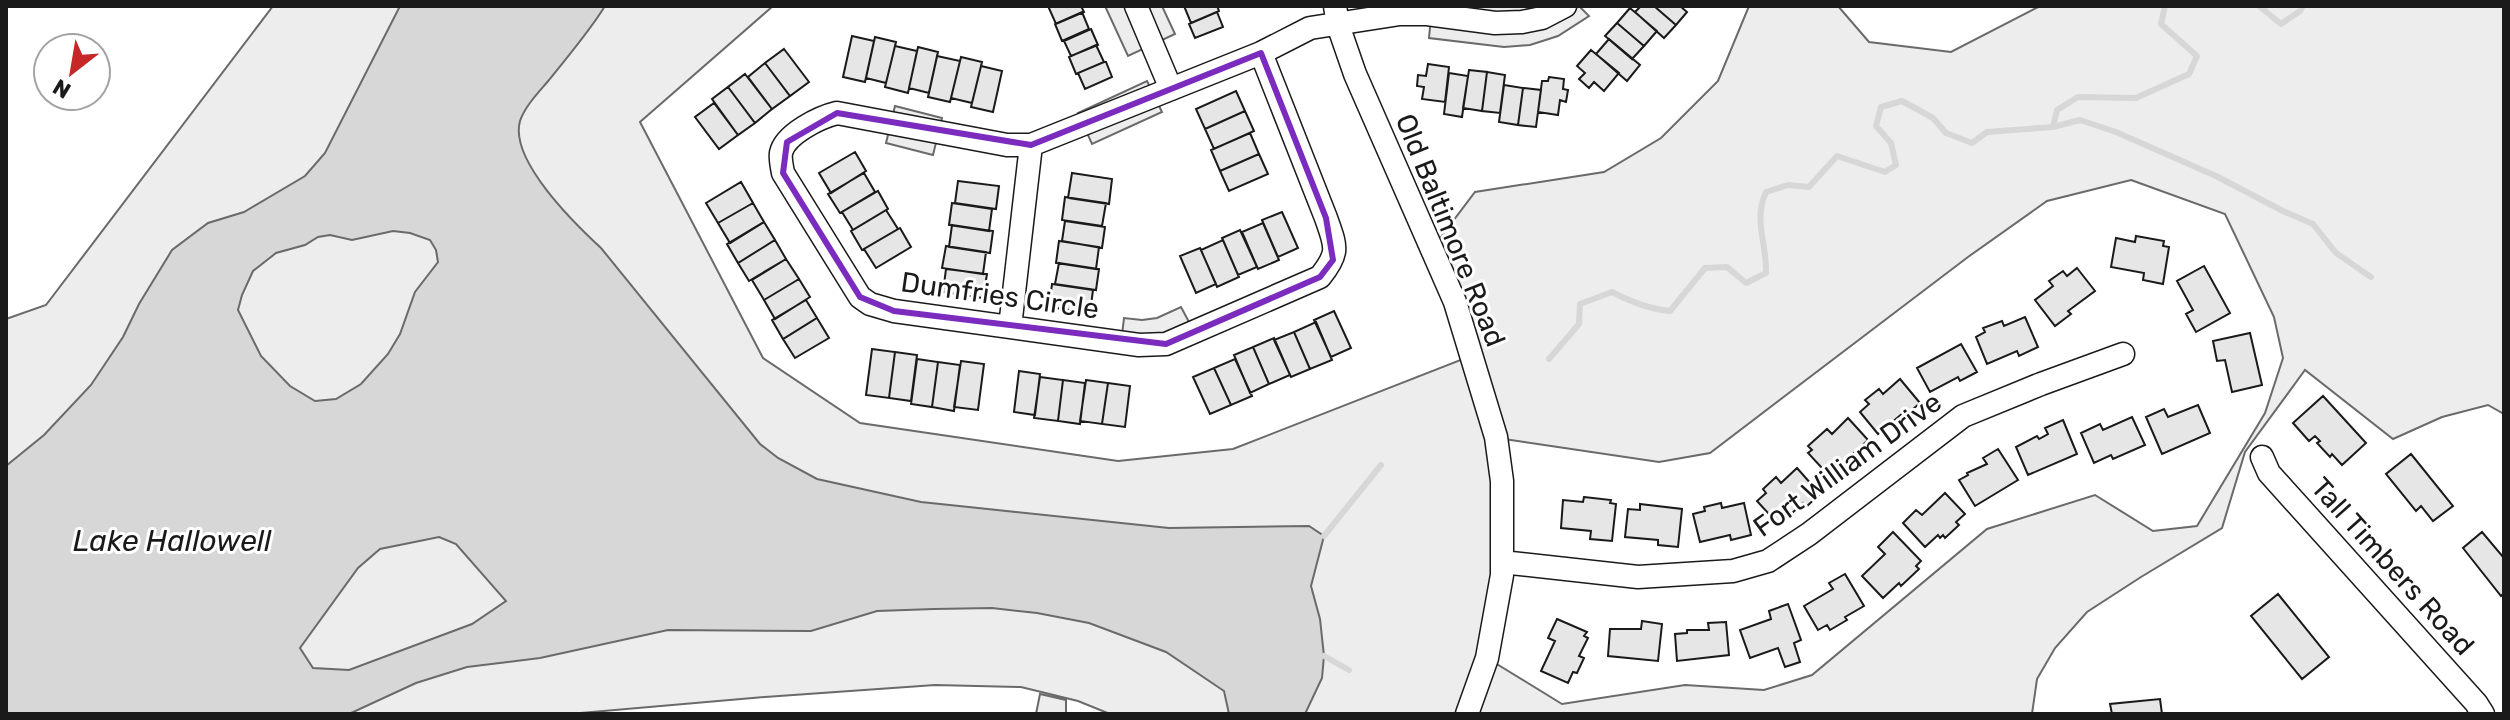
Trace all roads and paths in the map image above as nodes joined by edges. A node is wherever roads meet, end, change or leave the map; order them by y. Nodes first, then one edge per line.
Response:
1 (1136, 6) edge
2 (1565, 6) edge
3 (1337, 16) edge
4 (1261, 53) junction
5 (1171, 89) junction
6 (1031, 145) junction
7 (1010, 327) junction
8 (2123, 354) dead end
9 (2262, 457) dead end
10 (1502, 562) junction
11 (1467, 714) edge
12 (2483, 714) edge

1 - 5 street
2 - 3 street, Dumfries Circle
3 - 4 street, Dumfries Circle
3 - 10 street, Old Baltimore Road
4 - 5 street, Dumfries Circle
4 - 7 street, Dumfries Circle
5 - 6 street, Dumfries Circle
6 - 7 street
6 - 7 street, Dumfries Circle
8 - 10 street, Fort William Drive
9 - 12 street, Tall Timbers Road
10 - 11 street, Old Baltimore Road

